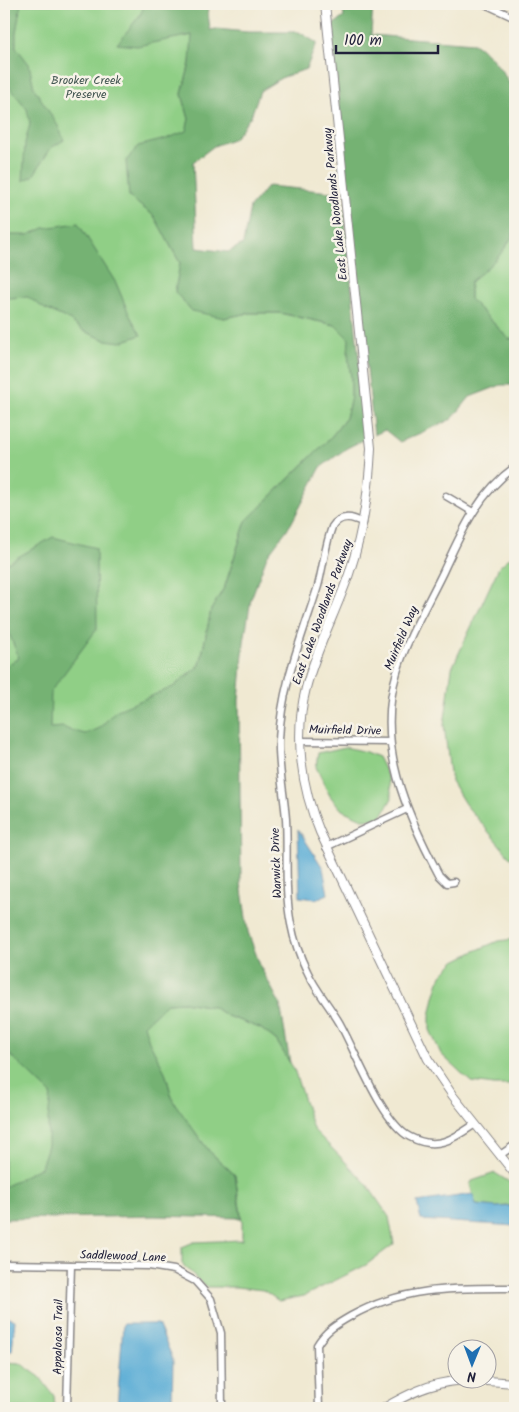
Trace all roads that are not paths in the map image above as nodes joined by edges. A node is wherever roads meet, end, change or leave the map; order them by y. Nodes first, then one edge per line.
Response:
1 (325, 4) edge
2 (485, 4) edge
3 (515, 18) edge
4 (515, 467) edge
5 (446, 496) dead end
6 (473, 512) junction
7 (363, 523) junction
8 (300, 741) junction
9 (390, 742) junction
10 (407, 809) junction
11 (326, 847) junction
12 (454, 882) dead end
13 (475, 1124) junction
14 (515, 1145) edge
15 (500, 1155) junction
16 (515, 1174) edge
17 (4, 1264) edge
18 (71, 1265) junction
19 (515, 1288) edge
20 (515, 1382) edge
21 (67, 1408) edge
22 (222, 1408) edge
23 (319, 1408) edge
24 (384, 1408) edge

1 - 7 street, East Lake Woodlands Parkway
2 - 3 street
4 - 6 street, Muirfield Way
5 - 6 street
6 - 9 street, Muirfield Way
7 - 8 street, East Lake Woodlands Parkway
7 - 13 street, Warwick Drive
8 - 9 street, Muirfield Drive
8 - 11 street, East Lake Woodlands Parkway
9 - 10 street, Muirfield Way
10 - 11 street
10 - 12 street, Muirfield Way
11 - 13 street, East Lake Woodlands Parkway
13 - 15 street, East Lake Woodlands Parkway
14 - 15 street
15 - 16 street, East Lake Woodlands Parkway
17 - 18 street, Saddlewood Lane
18 - 21 street, Appaloosa Trail
18 - 22 street, Saddlewood Lane
19 - 23 street
20 - 24 street

